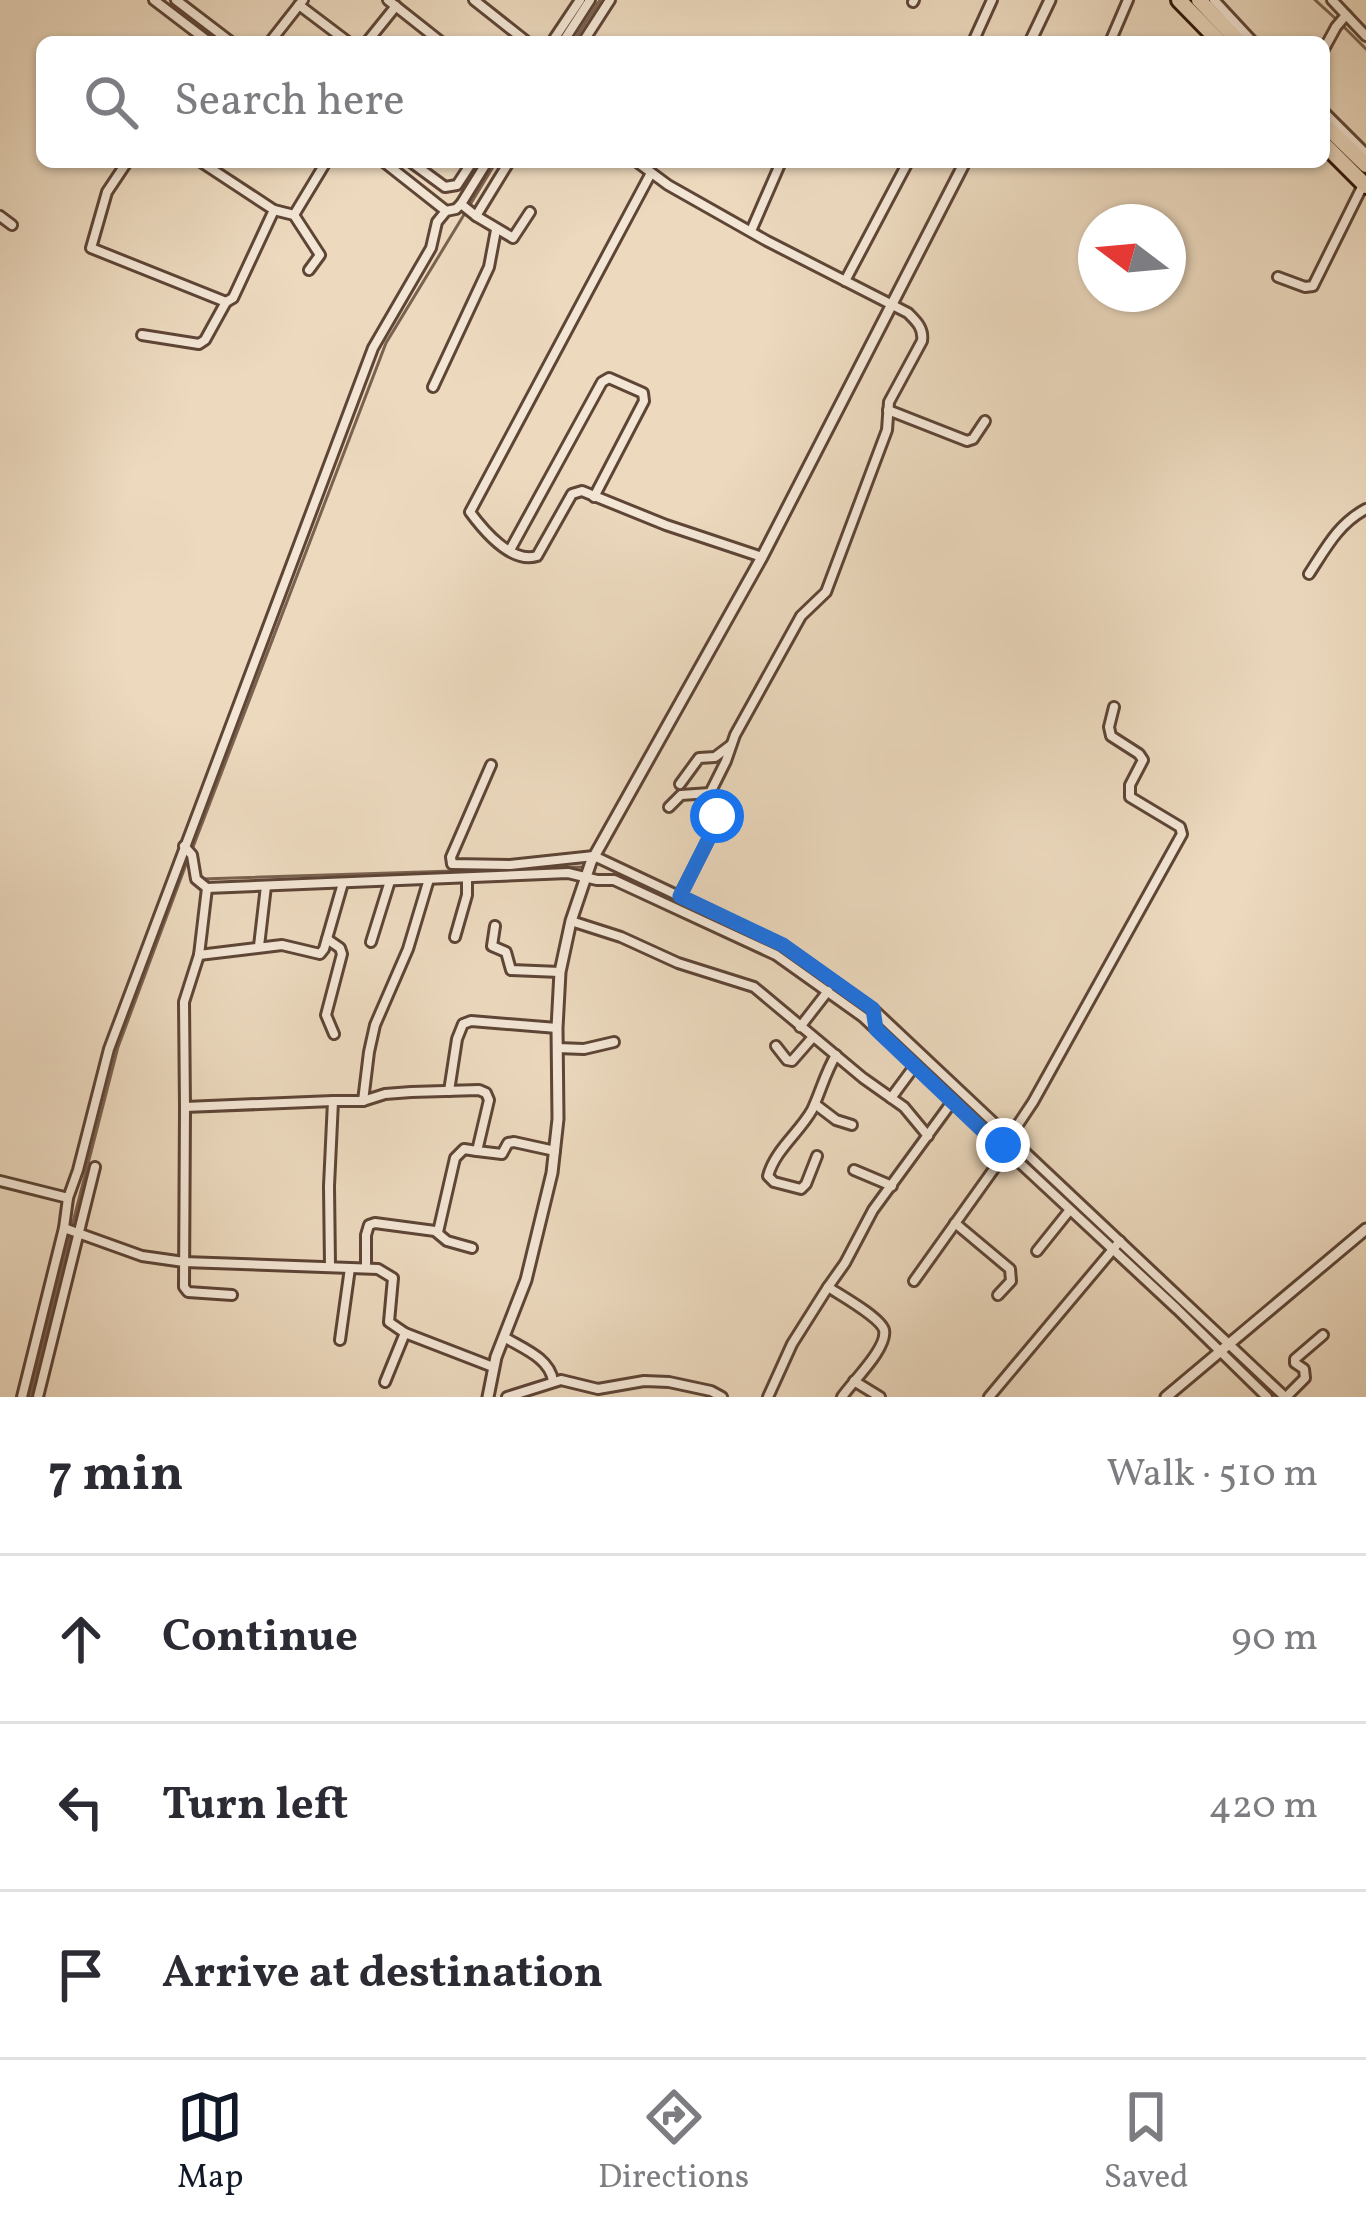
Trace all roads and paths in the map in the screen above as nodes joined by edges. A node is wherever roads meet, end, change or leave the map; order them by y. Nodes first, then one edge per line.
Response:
1 (154, 0) edge
2 (176, 0) edge
3 (474, 0) edge
4 (580, 0) edge
5 (590, 0) edge
6 (610, 0) edge
7 (992, 0) edge
8 (1050, 0) edge
9 (1128, 0) edge
10 (1179, 0) edge
11 (1199, 0) edge
12 (1214, 0) edge
13 (1331, 0) edge
14 (301, 2) edge
15 (392, 3) edge
16 (1342, 20) junction
17 (201, 36) edge
18 (223, 36) edge
19 (275, 36) edge
20 (341, 36) edge
21 (371, 36) edge
22 (433, 36) edge
23 (519, 36) edge
24 (556, 36) edge
25 (567, 36) edge
26 (590, 36) edge
27 (976, 36) edge
28 (1033, 36) edge
29 (1113, 36) edge
30 (1231, 36) edge
31 (1366, 36) edge
32 (1330, 39) edge
33 (1330, 119) edge
34 (1330, 129) edge
35 (1330, 150) edge
36 (1365, 159) edge
37 (124, 168) edge
38 (210, 168) edge
39 (322, 168) edge
40 (392, 168) edge
41 (419, 168) edge
42 (468, 168) edge
43 (485, 168) edge
44 (504, 168) edge
45 (645, 168) edge
46 (778, 168) edge
47 (905, 168) edge
48 (962, 168) edge
49 (651, 173) junction
50 (1365, 185) edge
51 (468, 209) junction
52 (274, 210) junction
53 (446, 211) junction
54 (530, 212) dead end
55 (294, 215) junction
56 (0, 216) edge
57 (13, 225) dead end
58 (496, 230) junction
59 (751, 231) junction
60 (309, 270) dead end
61 (1278, 277) dead end
62 (845, 281) junction
63 (226, 302) junction
64 (891, 303) junction
65 (142, 335) dead end
66 (433, 387) dead end
67 (887, 410) junction
68 (985, 421) dead end
69 (594, 496) junction
70 (1366, 509) edge
71 (510, 550) junction
72 (762, 557) junction
73 (1309, 574) dead end
74 (1114, 707) dead end
75 (732, 745) junction
76 (491, 765) dead end
77 (680, 784) dead end
78 (710, 793) junction
79 (670, 807) dead end
80 (184, 846) junction
81 (589, 867) junction
82 (467, 878) junction
83 (429, 879) junction
84 (391, 881) junction
85 (343, 884) junction
86 (266, 886) junction
87 (207, 888) junction
88 (680, 896) junction
89 (571, 920) junction
90 (495, 926) dead end
91 (455, 937) dead end
92 (327, 939) junction
93 (371, 942) dead end
94 (259, 946) junction
95 (199, 956) junction
96 (560, 971) junction
97 (828, 991) junction
98 (875, 1020) junction
99 (800, 1027) junction
100 (557, 1028) junction
101 (334, 1034) dead end
102 (813, 1037) junction
103 (614, 1042) dead end
104 (776, 1046) dead end
105 (557, 1048) junction
106 (836, 1055) junction
107 (914, 1067) junction
108 (448, 1091) junction
109 (891, 1098) junction
110 (333, 1101) junction
111 (363, 1101) junction
112 (952, 1102) junction
113 (815, 1104) junction
114 (185, 1107) junction
115 (853, 1125) dead end
116 (928, 1136) junction
117 (1005, 1145) junction
118 (477, 1151) junction
119 (556, 1152) junction
120 (817, 1156) dead end
121 (95, 1167) dead end
122 (854, 1170) dead end
123 (0, 1181) edge
124 (892, 1186) junction
125 (68, 1198) junction
126 (1069, 1211) junction
127 (955, 1222) junction
128 (64, 1228) junction
129 (1366, 1229) edge
130 (438, 1232) junction
131 (78, 1233) junction
132 (1116, 1246) junction
133 (472, 1248) dead end
134 (1037, 1251) dead end
135 (184, 1262) junction
136 (330, 1266) junction
137 (366, 1267) junction
138 (350, 1268) junction
139 (914, 1281) dead end
140 (828, 1287) junction
141 (232, 1295) dead end
142 (998, 1295) dead end
143 (405, 1333) junction
144 (1323, 1335) dead end
145 (504, 1337) junction
146 (340, 1340) dead end
147 (1229, 1342) junction
148 (1219, 1350) junction
149 (493, 1367) junction
150 (553, 1381) junction
151 (854, 1381) junction
152 (385, 1382) dead end
153 (22, 1397) edge
154 (38, 1397) edge
155 (488, 1397) edge
156 (507, 1397) edge
157 (722, 1397) edge
158 (769, 1397) edge
159 (842, 1397) edge
160 (880, 1397) edge
161 (989, 1397) edge
162 (1166, 1397) edge
163 (1267, 1397) edge
164 (1286, 1397) edge

1 - 17 street
2 - 18 street
3 - 23 street
4 - 24 street
5 - 25 street
6 - 26 street
7 - 27 street
8 - 28 street
9 - 29 street
10 - 30 highway
11 - 30 highway
12 - 30 street
13 - 16 street
14 - 19 street
14 - 20 street
15 - 21 street
15 - 22 street
16 - 31 street
16 - 32 street
33 - 36 street
34 - 36 highway
35 - 50 highway
37 - 63 street
38 - 52 street
39 - 55 street
40 - 53 street
41 - 42 street
43 - 51 street
44 - 51 street
45 - 49 street
46 - 59 street
47 - 62 street
48 - 64 street
49 - 59 street
49 - 71 street
50 - 61 street
51 - 53 street
51 - 58 street
52 - 55 street
52 - 63 street
53 - 80 street
54 - 58 street
55 - 60 street
56 - 57 street
58 - 66 street
59 - 62 street
62 - 64 street
63 - 65 street
64 - 67 street
64 - 72 street
67 - 68 street
67 - 75 street
69 - 71 street
69 - 71 street
69 - 72 street
70 - 73 street
72 - 81 street
74 - 117 street
75 - 77 street
75 - 78 street
76 - 81 street
78 - 79 street
78 - 88 street
80 - 87 street
80 - 125 street
81 - 82 street
81 - 88 street
81 - 89 street
81 - 97 street
82 - 83 street
82 - 91 street
83 - 84 street
83 - 111 street
84 - 85 street
84 - 93 street
85 - 86 street
85 - 92 street
86 - 87 street
86 - 94 street
87 - 95 street
88 - 98 street
89 - 96 street
89 - 99 street
90 - 96 street
92 - 94 street
92 - 101 street
94 - 95 street
95 - 114 street
96 - 100 street
97 - 98 street
97 - 99 street
98 - 107 street
98 - 117 street
99 - 102 street
100 - 105 street
100 - 108 street
102 - 104 street
102 - 106 street
103 - 105 street
105 - 119 street
106 - 109 street
106 - 113 street
107 - 109 street
107 - 112 street
108 - 111 street
108 - 118 street
109 - 116 street
110 - 111 street
110 - 114 street
110 - 136 street
112 - 116 street
112 - 117 street
113 - 115 street
113 - 120 street
114 - 135 street
116 - 124 street
117 - 126 street
117 - 127 street
117 - 132 street
118 - 119 street
118 - 130 street
119 - 145 street
121 - 131 street
122 - 124 street
123 - 125 street
124 - 140 street
125 - 128 street
126 - 132 street
126 - 134 street
127 - 139 street
127 - 142 street
128 - 131 street
128 - 153 street
129 - 147 street
130 - 133 street
130 - 137 street
131 - 135 street
131 - 154 street
132 - 147 street
132 - 148 street
132 - 161 street
135 - 136 street
135 - 141 street
136 - 138 street
137 - 138 street
137 - 143 street
138 - 146 street
140 - 151 street
140 - 158 street
143 - 149 street
143 - 152 street
144 - 164 street
145 - 149 street
145 - 150 street
147 - 148 street
147 - 164 street
148 - 162 street
148 - 163 street
149 - 155 street
150 - 156 street
150 - 157 street
151 - 159 street
151 - 160 street

